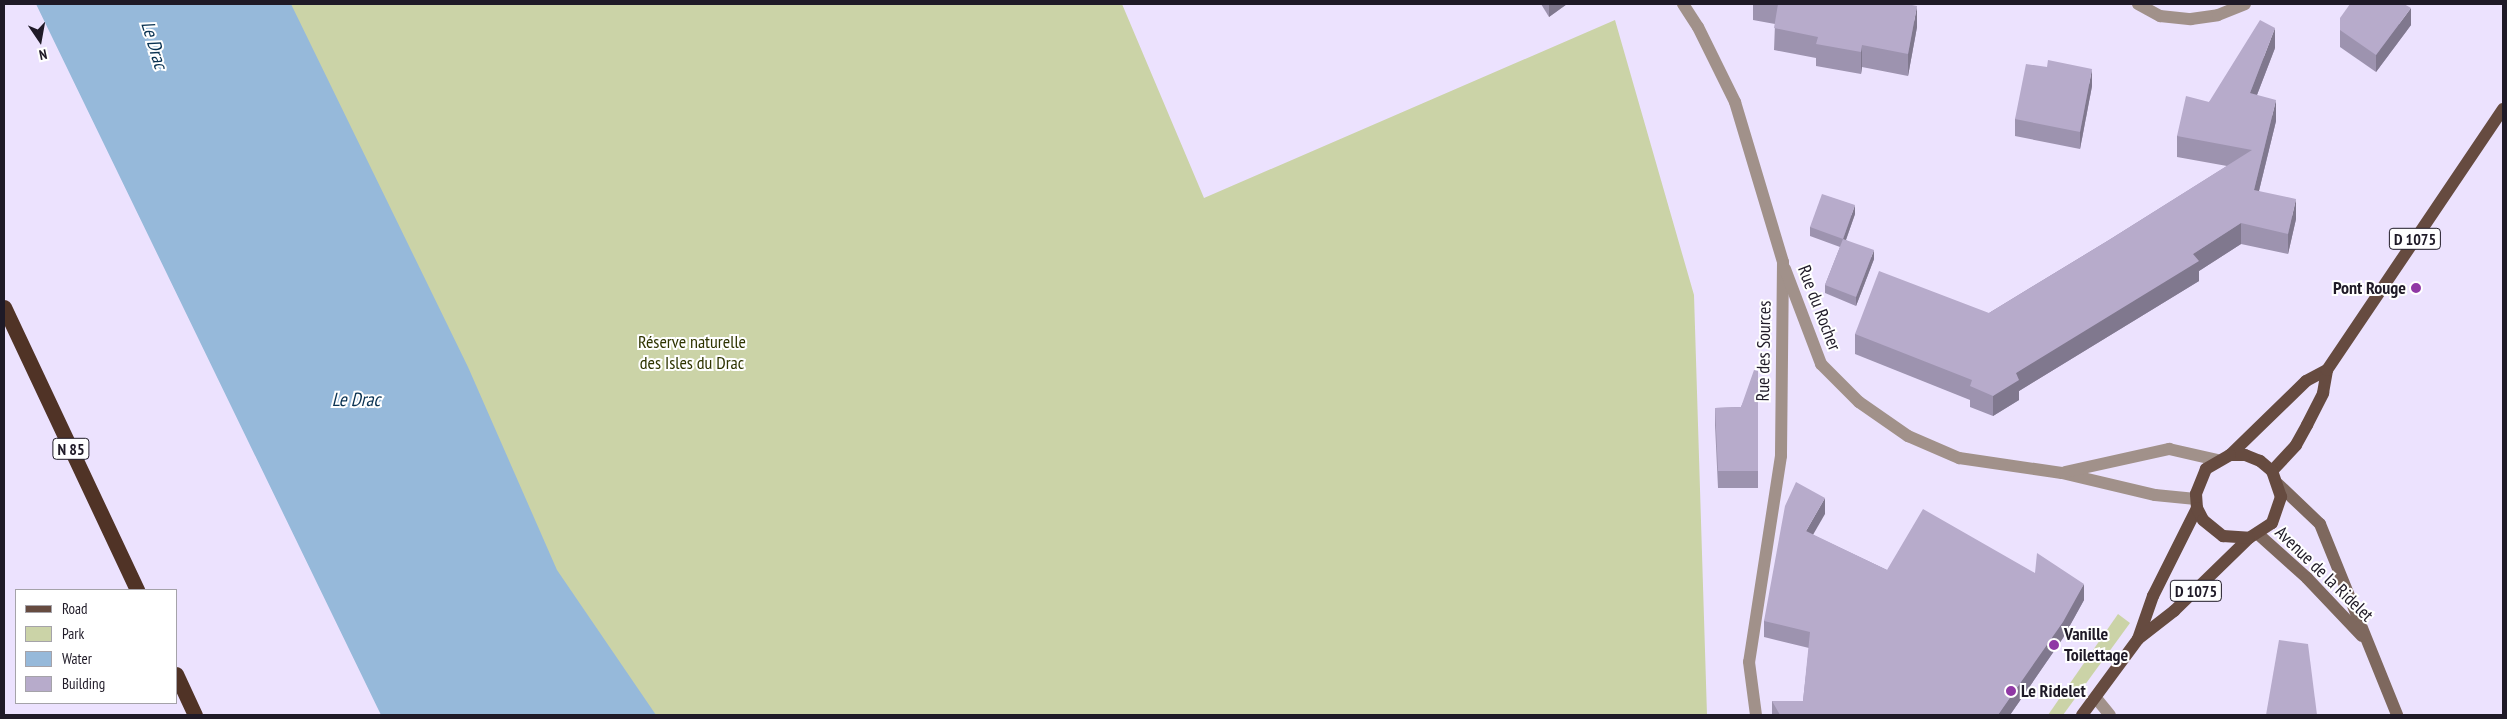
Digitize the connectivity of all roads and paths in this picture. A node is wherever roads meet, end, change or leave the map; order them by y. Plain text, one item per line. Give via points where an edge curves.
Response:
1 (1683, 4) edge
2 (2138, 4) edge
3 (2245, 4) edge
4 (2503, 109) edge
5 (1783, 262) junction
6 (4, 307) edge
7 (2327, 370) junction
8 (2230, 455) junction
9 (2217, 460) junction
10 (2272, 471) junction
11 (2062, 473) junction
12 (2278, 484) junction
13 (2197, 504) junction
14 (2253, 536) junction
15 (137, 589) edge
16 (2138, 639) junction
17 (2366, 639) junction
18 (178, 678) edge
19 (2096, 698) junction
20 (195, 715) edge
21 (1756, 715) edge
22 (2082, 715) edge
23 (2110, 715) edge
24 (2397, 715) edge

1 - 5 street, Rue des Sources via 1735,102
2 - 3 street via 2160,16 2191,19 2218,15
4 - 7 main road, D 1075
5 - 11 street, Rue du Rocher via 1821,364 1859,402 1908,436 1959,458
5 - 21 street, Rue des Sources via 1781,456 1749,662
6 - 15 highway, N 85
7 - 8 main road, D 1075 via 2306,381
7 - 10 main road, D 1075 via 2323,393 2308,425 2296,445
8 - 9 main road
8 - 10 main road via 2245,455
9 - 11 street, Rue du Rocher via 2169,449
9 - 13 main road via 2199,481
10 - 12 main road
11 - 13 street, Rue du Rocher
12 - 14 main road via 2278,510 2272,523
12 - 17 main road, Avenue de la Ridelet via 2320,524
13 - 14 main road via 2203,520 2223,536
13 - 16 main road, D 1075 via 2152,596
14 - 16 main road, D 1075 via 2174,611
14 - 17 main road, Avenue de la Ridelet via 2307,578
16 - 19 main road, D 1075
17 - 24 main road, Avenue de la Ridelet
18 - 20 highway
19 - 22 main road, D 1075
19 - 23 street

